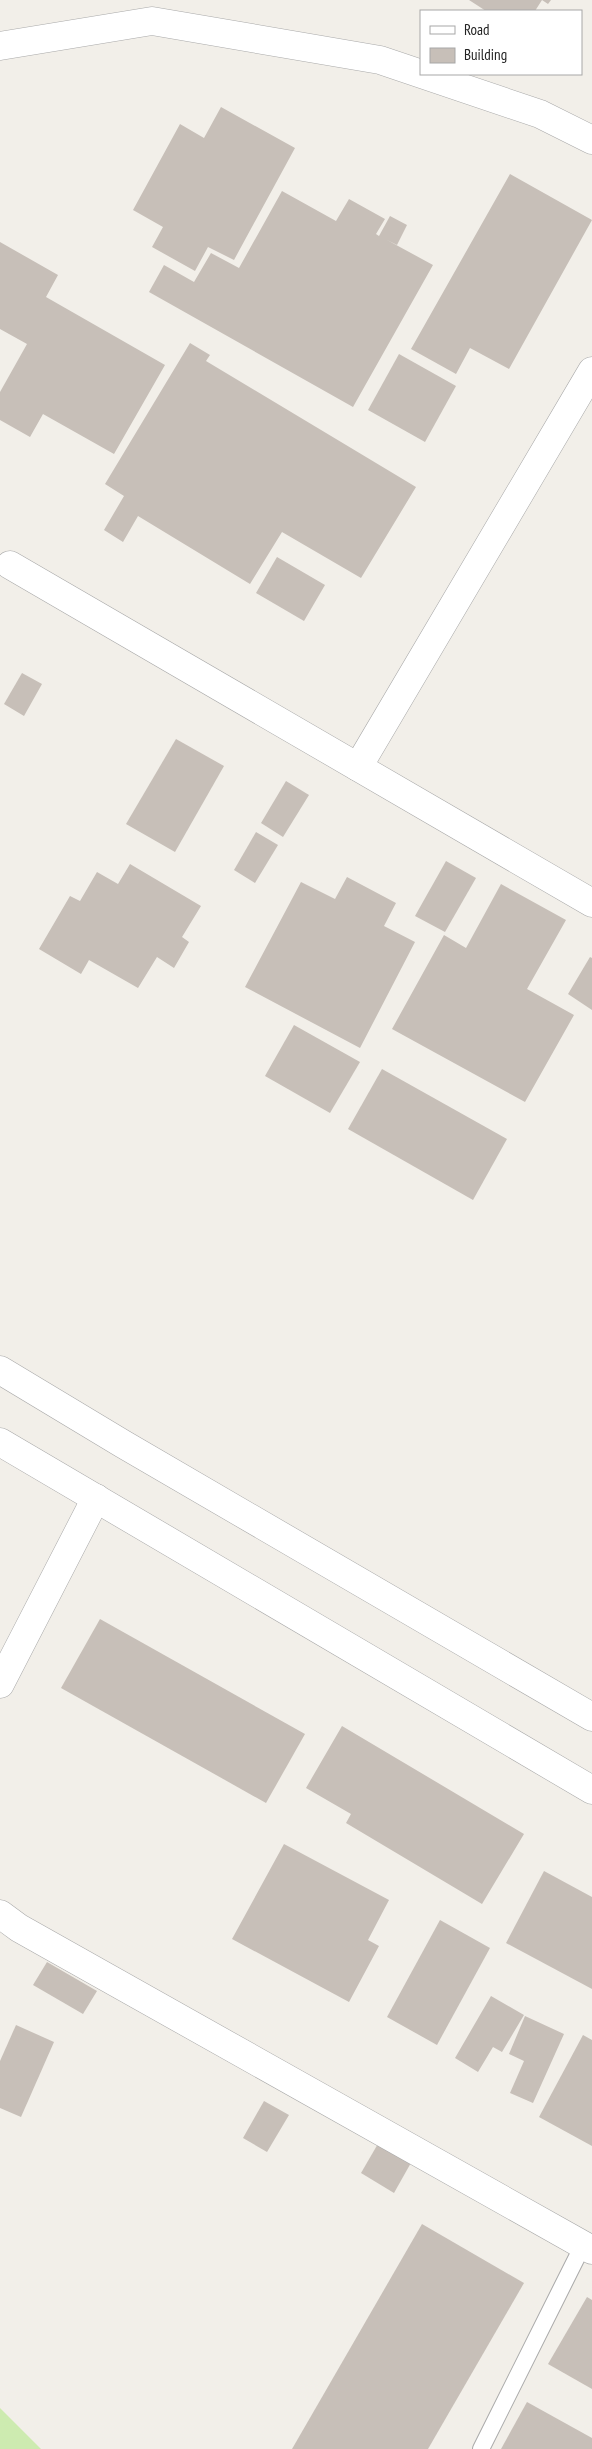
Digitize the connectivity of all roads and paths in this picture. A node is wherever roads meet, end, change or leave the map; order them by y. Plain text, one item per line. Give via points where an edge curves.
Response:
1 (149, 10) edge
2 (0, 46) edge
3 (420, 74) edge
4 (424, 75) edge
5 (592, 140) edge
6 (592, 371) edge
7 (10, 565) dead end
8 (358, 767) junction
9 (592, 902) edge
10 (0, 1370) edge
11 (0, 1442) edge
12 (96, 1498) junction
13 (0, 1684) edge
14 (592, 1717) edge
15 (592, 1790) edge
16 (0, 1914) edge
17 (587, 2248) edge
18 (481, 2449) edge

1 - 2 street
1 - 3 street via 380,60
4 - 5 street via 540,114
6 - 8 street
7 - 8 street
8 - 9 street
10 - 14 street
11 - 12 street
12 - 13 street
12 - 15 street
16 - 17 street via 19,1928
17 - 18 lane

